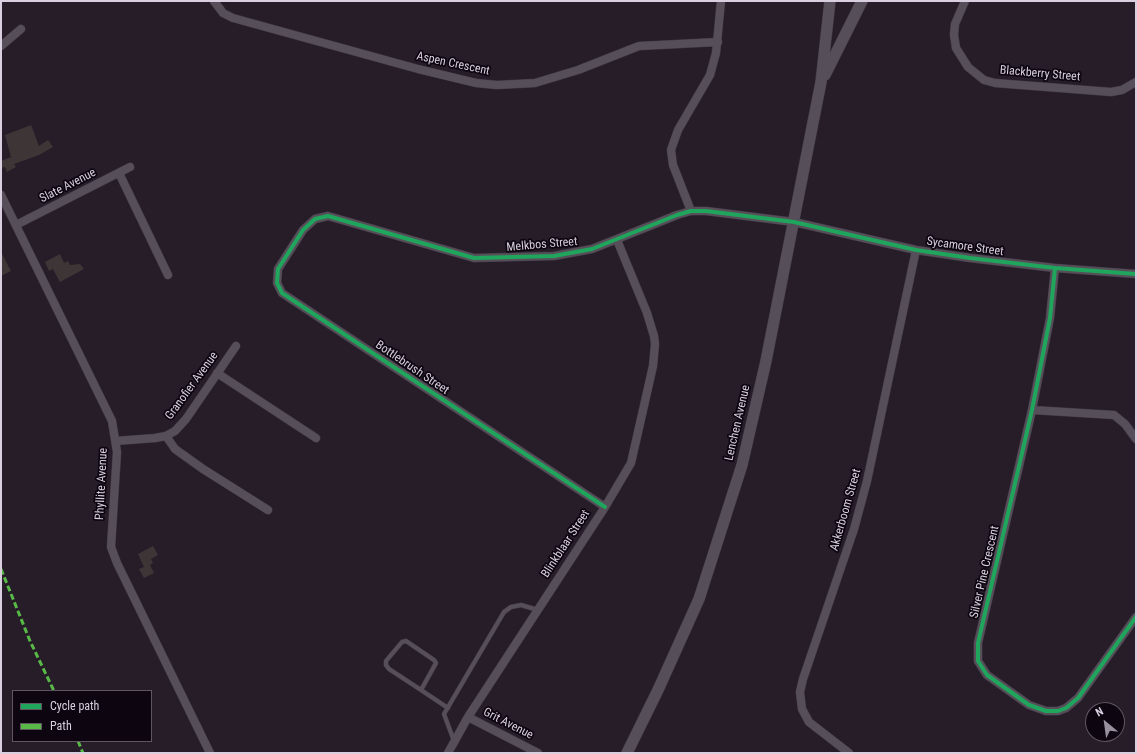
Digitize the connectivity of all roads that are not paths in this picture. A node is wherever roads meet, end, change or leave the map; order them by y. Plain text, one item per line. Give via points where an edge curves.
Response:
1 (214, 1) edge
2 (721, 1) edge
3 (830, 1) edge
4 (862, 1) edge
5 (965, 1) edge
6 (21, 29) dead end
7 (718, 42) junction
8 (1, 46) edge
9 (821, 82) junction
10 (1136, 82) edge
11 (130, 167) dead end
12 (119, 173) junction
13 (1, 195) edge
14 (691, 211) junction
15 (315, 219) joint
16 (794, 222) junction
17 (16, 225) junction
18 (617, 240) junction
19 (916, 250) junction
20 (1056, 268) junction
21 (1136, 274) edge
22 (168, 275) dead end
23 (236, 346) dead end
24 (217, 374) junction
25 (1032, 410) junction
26 (166, 436) junction
27 (316, 438) dead end
28 (1136, 439) edge
29 (116, 441) junction
30 (605, 507) junction
31 (268, 510) dead end
32 (538, 610) junction
33 (1136, 617) edge
34 (421, 690) junction
35 (448, 708) junction
36 (468, 717) junction
37 (454, 742) junction
38 (210, 753) edge
39 (448, 753) edge
40 (538, 753) edge
41 (627, 753) edge
42 (849, 753) edge

1 - 7 street, Aspen Crescent via 223,13 233,18 418,69 476,83 497,85 535,83 578,70 639,46
2 - 7 street
3 - 9 main road
4 - 9 main road
5 - 10 street, Blackberry Street via 955,24 956,48 968,68 984,80 1111,92 1122,90
6 - 8 street
7 - 14 street via 710,75 678,130 671,150 673,165
9 - 16 main road, Lenchen Avenue
11 - 12 street, Slate Avenue
12 - 17 street, Slate Avenue
12 - 22 street
13 - 17 street, Phyllite Avenue
14 - 16 street, Melkbos Street
14 - 18 street, Melkbos Street
15 - 18 street, Melkbos Street via 323,216 336,217 462,255 481,258 554,256 592,249
15 - 30 street, Bottlebrush Street via 302,230 278,269 277,283 282,293
16 - 19 street, Sycamore Street
16 - 41 main road, Lenchen Avenue via 766,361 737,480 699,599
17 - 29 street, Phyllite Avenue via 107,409
18 - 30 street, Blinkblaar Street via 652,328 654,353 631,463
19 - 20 street, Sycamore Street
19 - 42 street, Akkerboom Street via 867,481 854,529 800,692 802,709 809,722
20 - 21 street, Sycamore Street
20 - 25 street, Silver Pine Crescent via 1050,318
23 - 24 street, Granofier Avenue
24 - 26 street, Granofier Avenue via 183,423
24 - 27 street
25 - 28 street via 1114,415 1125,424
25 - 33 street, Silver Pine Crescent via 977,649 981,667 987,675 1034,708 1058,711 1071,705 1078,698
26 - 29 street, Granofier Avenue
26 - 31 street via 174,449
29 - 38 street, Phyllite Avenue via 111,547
30 - 32 street, Blinkblaar Street
32 - 35 lane via 521,605 504,612
32 - 36 street, Blinkblaar Street
34 - 34 lane via 389,669 386,664 402,642 406,641 436,663
34 - 35 lane
35 - 37 lane via 444,714
36 - 37 street, Blinkblaar Street
36 - 40 street, Grit Avenue
37 - 39 street, Blinkblaar Street

